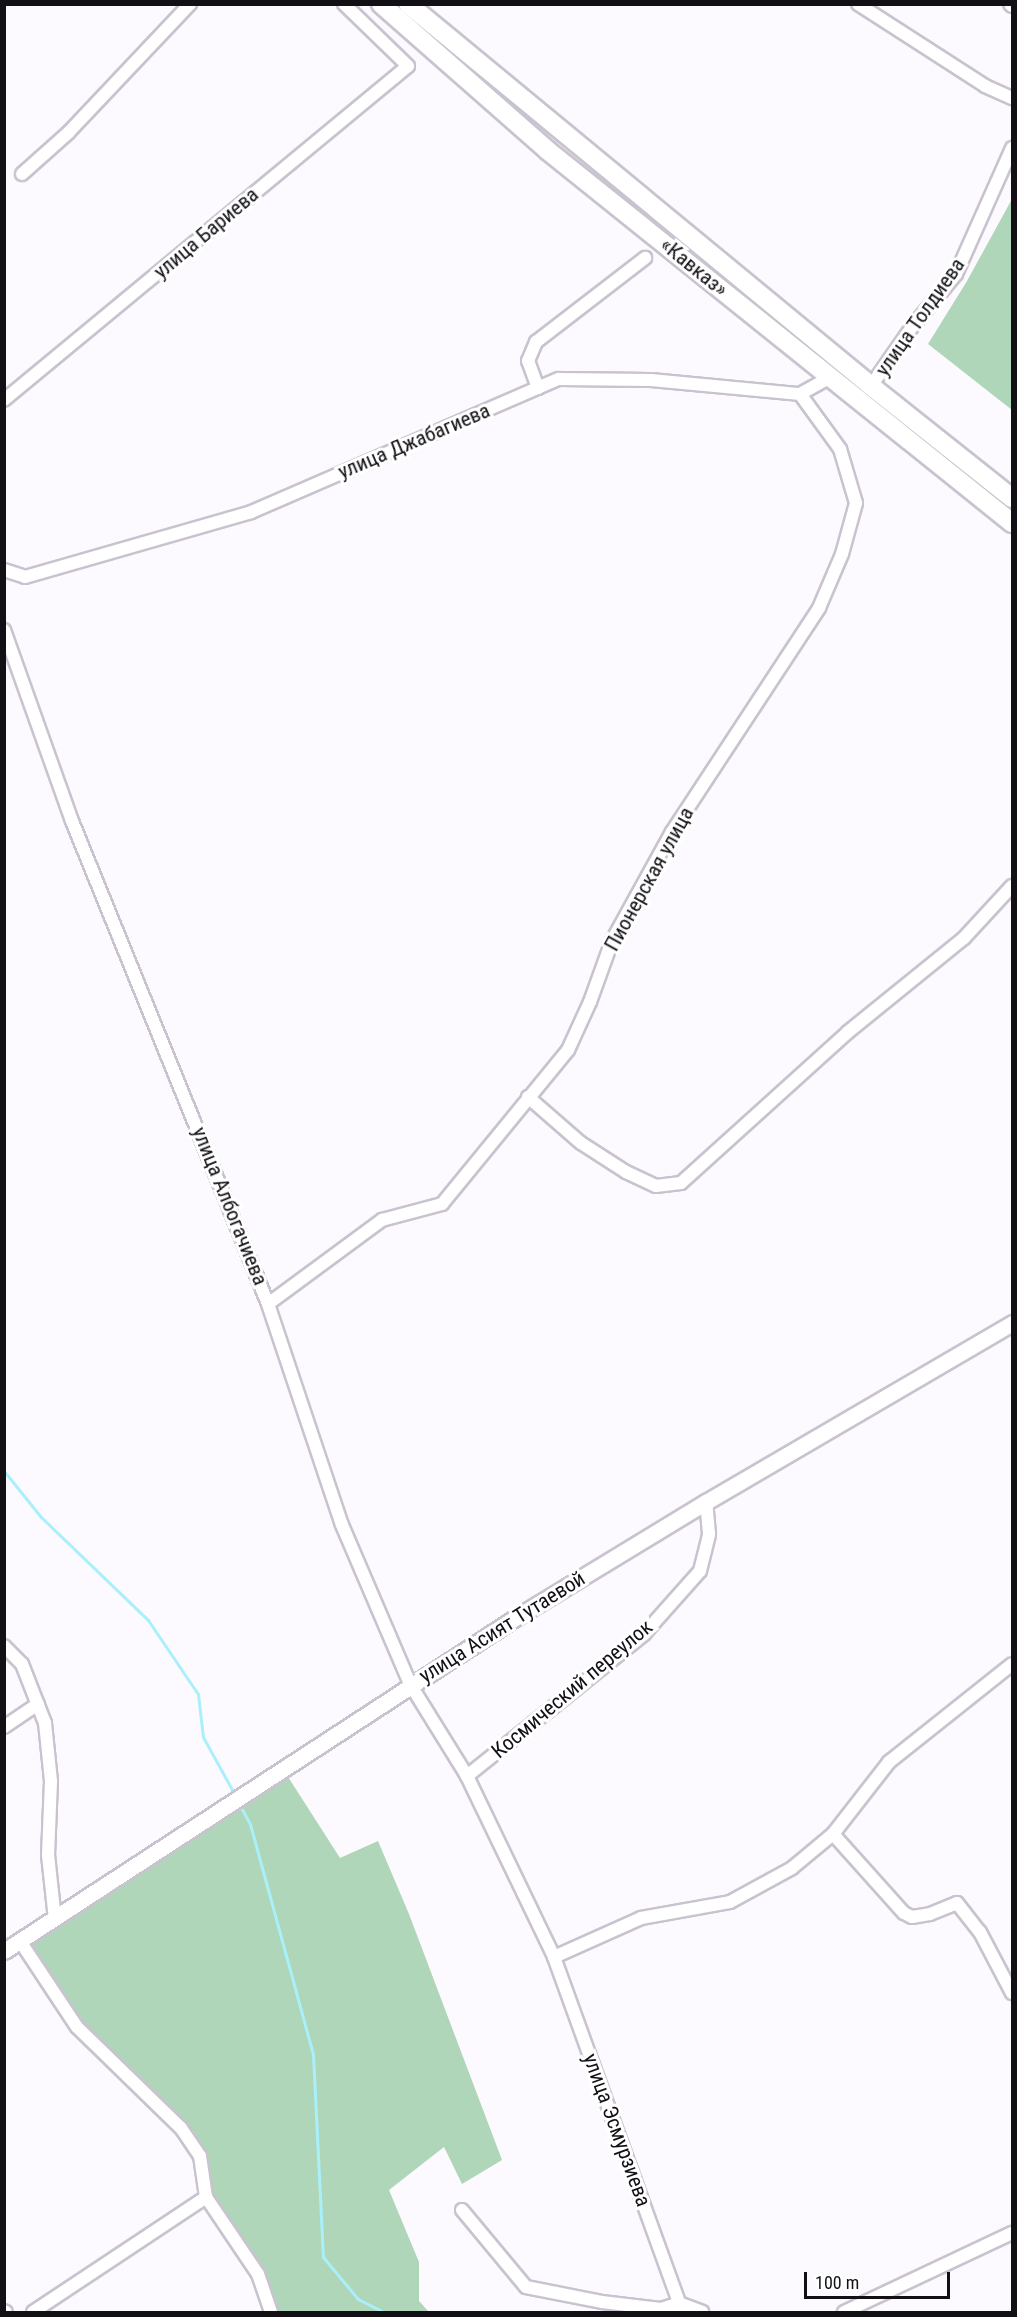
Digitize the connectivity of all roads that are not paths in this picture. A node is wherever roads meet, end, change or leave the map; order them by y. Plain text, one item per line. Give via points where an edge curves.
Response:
1 (190, 4) edge
2 (344, 4) edge
3 (381, 4) edge
4 (408, 4) edge
5 (858, 4) edge
6 (1012, 98) edge
7 (1012, 148) edge
8 (22, 174) dead end
9 (645, 258) dead end
10 (831, 377) junction
11 (871, 386) junction
12 (538, 388) junction
13 (800, 394) junction
14 (4, 400) edge
15 (1012, 498) edge
16 (1012, 523) edge
17 (4, 570) edge
18 (4, 630) edge
19 (1012, 886) edge
20 (528, 1097) junction
21 (268, 1304) junction
22 (1012, 1323) edge
23 (706, 1502) junction
24 (4, 1646) edge
25 (1012, 1664) edge
26 (410, 1684) junction
27 (38, 1704) junction
28 (4, 1726) edge
29 (467, 1776) junction
30 (833, 1834) junction
31 (55, 1919) junction
32 (20, 1941) junction
33 (4, 1951) edge
34 (554, 1957) junction
35 (1012, 1993) edge
36 (206, 2197) junction
37 (462, 2210) dead end
38 (1012, 2233) edge
39 (679, 2308) edge
40 (33, 2313) edge
41 (272, 2313) edge
42 (702, 2313) edge
43 (844, 2313) edge

1 - 8 street via 68,133
2 - 14 street, улица Бариева via 408,66
3 - 10 highway, «Кавказ» via 547,150
4 - 11 highway, «Кавказ»
5 - 6 street via 985,86
7 - 11 street, улица Толдиева via 956,274 912,327
9 - 12 street via 536,342 528,361
10 - 13 street
10 - 16 highway, «Кавказ»
11 - 15 highway, «Кавказ»
12 - 13 street, улица Джабагиева via 559,379 651,380
12 - 17 street, улица Джабагиева via 251,512 25,577
13 - 20 street, Пионерская улица via 840,449 856,503 842,554 819,608 666,842 612,941 568,1050
18 - 21 street, улица Албогачиева via 72,821
19 - 20 street via 964,938 848,1032 681,1183 656,1186 626,1172 581,1143
20 - 21 street, Пионерская улица via 442,1204 382,1220
21 - 26 street, улица Албогачиева via 342,1525
22 - 23 main road, улица Асият Тутаевой
23 - 26 main road, улица Асият Тутаевой
23 - 29 street, Космический переулок via 709,1534 700,1572 644,1634
24 - 27 street via 22,1664
25 - 30 street via 889,1762
26 - 29 street, улица Албогачиева
26 - 31 main road, улица Асият Тутаевой
27 - 28 street
27 - 31 street via 45,1723 51,1781 48,1855
29 - 34 street, улица Эсмурзиева
30 - 34 street via 792,1868 730,1902 641,1918
30 - 35 street via 904,1913 912,1917 930,1914 957,1904 980,1932
31 - 32 main road, улица Асият Тутаевой
32 - 33 main road, улица Асият Тутаевой
32 - 36 street via 77,2027 181,2128 200,2157
34 - 39 street, улица Эсмурзиева
36 - 40 street
36 - 41 street via 258,2274
37 - 39 street via 526,2287 602,2302
38 - 43 street
39 - 42 street

